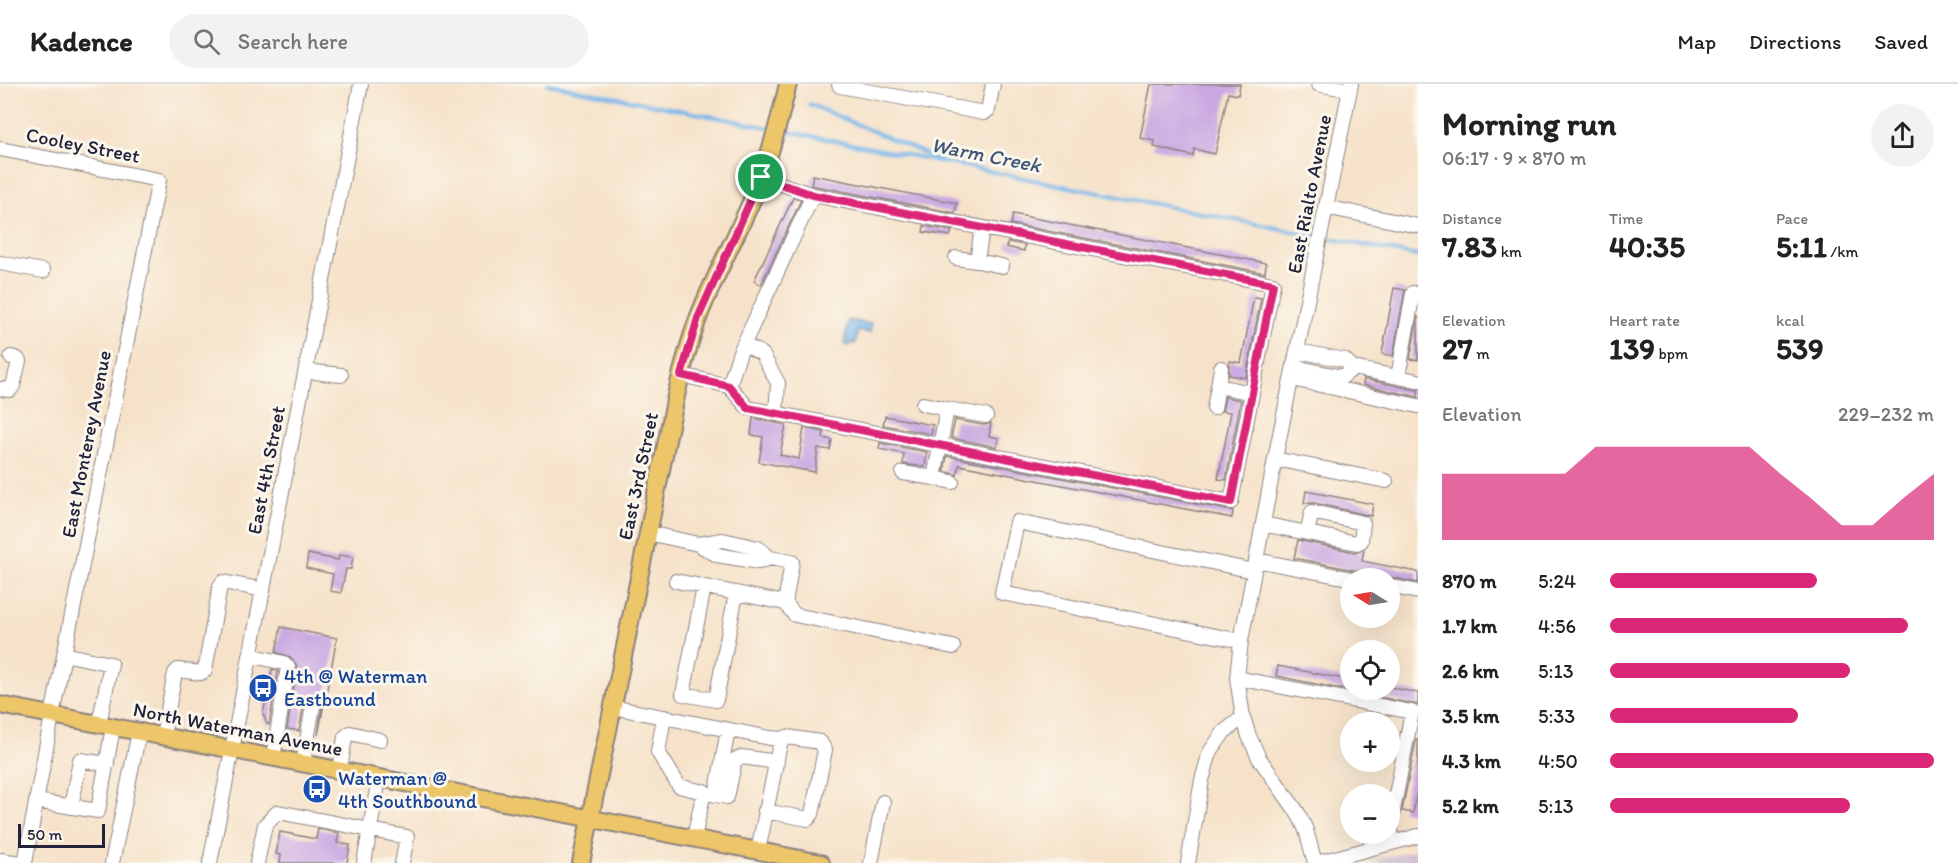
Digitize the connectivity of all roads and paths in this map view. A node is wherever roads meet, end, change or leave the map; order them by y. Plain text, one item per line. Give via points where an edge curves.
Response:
1 (361, 84) edge
2 (788, 84) edge
3 (839, 84) edge
4 (993, 84) edge
5 (1318, 84) edge
6 (1351, 87) edge
7 (0, 149) edge
8 (761, 177) junction
9 (159, 180) joint
10 (813, 195) junction
11 (1325, 213) junction
12 (1418, 226) edge
13 (982, 228) junction
14 (956, 258) dead end
15 (977, 261) junction
16 (0, 263) edge
17 (1002, 266) dead end
18 (43, 271) dead end
19 (1413, 294) dead end
20 (744, 344) junction
21 (1298, 351) junction
22 (11, 357) dead end
23 (1221, 368) dead end
24 (1353, 368) junction
25 (306, 370) junction
26 (1293, 373) junction
27 (341, 375) dead end
28 (681, 375) junction
29 (1398, 377) junction
30 (1418, 381) edge
31 (729, 386) junction
32 (1218, 386) junction
33 (0, 389) edge
34 (1252, 393) junction
35 (923, 404) dead end
36 (1418, 406) edge
37 (1214, 408) dead end
38 (947, 409) junction
39 (776, 414) junction
40 (986, 416) dead end
41 (940, 446) junction
42 (1275, 459) junction
43 (903, 473) dead end
44 (934, 478) junction
45 (1386, 481) dead end
46 (952, 482) dead end
47 (1263, 524) junction
48 (648, 533) junction
49 (1307, 533) dead end
50 (1255, 566) junction
51 (1340, 577) edge
52 (676, 582) dead end
53 (704, 587) junction
54 (1400, 588) edge
55 (263, 590) junction
56 (1418, 592) edge
57 (736, 593) junction
58 (785, 603) junction
59 (1241, 641) junction
60 (953, 647) dead end
61 (64, 654) junction
62 (250, 655) junction
63 (1237, 678) junction
64 (0, 705) edge
65 (314, 706) dead end
66 (612, 707) junction
67 (52, 715) junction
68 (664, 717) junction
69 (1242, 717) junction
70 (106, 725) junction
71 (728, 730) junction
72 (139, 732) junction
73 (163, 736) junction
74 (781, 739) junction
75 (380, 740) dead end
76 (231, 750) junction
77 (273, 758) junction
78 (777, 762) junction
79 (303, 763) junction
80 (106, 764) junction
81 (340, 770) junction
82 (379, 778) junction
83 (1398, 784) edge
84 (710, 793) junction
85 (36, 801) junction
86 (883, 802) dead end
87 (71, 807) junction
88 (765, 811) junction
89 (590, 817) junction
90 (370, 830) junction
91 (1418, 836) edge
92 (694, 838) junction
93 (1400, 840) edge
94 (1386, 844) edge
95 (767, 856) edge
96 (0, 860) edge
97 (813, 862) edge
98 (23, 863) edge
99 (112, 863) edge
100 (210, 863) edge
101 (257, 863) edge
102 (364, 863) edge
103 (402, 863) edge
104 (581, 863) edge
105 (871, 863) edge
106 (1188, 863) edge
107 (1316, 863) edge

1 - 25 street, East 4th Street
2 - 8 main road, East 3rd Street
3 - 4 street via 984,113
5 - 6 street
6 - 11 street, East Rialto Avenue
7 - 9 street, Cooley Street
8 - 10 street
8 - 28 main road, East 3rd Street via 698,318
9 - 61 street, East Monterey Avenue
10 - 13 street
10 - 20 street
11 - 12 street
11 - 21 street, East Rialto Avenue
13 - 15 street
13 - 34 street via 1273,284
14 - 15 street
15 - 17 street
16 - 18 street
19 - 29 street
20 - 31 street
20 - 39 street via 762,354 778,383
21 - 24 street via 1345,360
21 - 26 street, East Rialto Avenue
22 - 33 street via 19,361 14,386 10,390
23 - 32 street
24 - 26 street via 1342,377
24 - 29 street
25 - 27 street
25 - 55 street, East 4th Street
26 - 36 street
26 - 42 street, East Rialto Avenue
28 - 31 street
28 - 48 main road, East 3rd Street
29 - 30 street
31 - 39 street via 748,408
32 - 34 street
32 - 37 street
34 - 41 street via 1231,502
35 - 38 street
38 - 40 street
38 - 41 street
39 - 41 street
41 - 44 street
42 - 45 street
42 - 47 street, East Rialto Avenue
43 - 44 street
44 - 46 street
47 - 49 street
47 - 50 street, East Rialto Avenue
48 - 58 street via 698,544 723,540 758,548 770,558 792,562
48 - 66 main road, East 3rd Street
50 - 51 street
50 - 59 street, East Rialto Avenue
50 - 59 street via 1017,522 1002,593
52 - 53 street
53 - 57 street
53 - 57 street via 684,694 716,700
54 - 56 street
55 - 62 street, East 4th Street
55 - 73 street via 223,582 220,586 205,670 175,673
57 - 58 street
58 - 60 street via 795,615
59 - 63 street, East Rialto Avenue
61 - 67 street, East Monterey Avenue
61 - 70 street via 111,664
62 - 76 street, East 4th Street
62 - 77 street via 288,667
63 - 69 street, East Rialto Avenue
63 - 83 street via 1412,712
64 - 67 main road, North Waterman Avenue
65 - 79 street
66 - 68 street
66 - 89 main road, East 3rd Street
67 - 70 main road, North Waterman Avenue
67 - 85 street, East Monterey Avenue
68 - 71 street
68 - 84 street via 658,752 679,786
69 - 106 street via 1224,732 1210,752
69 - 107 street, East Rialto Avenue via 1259,758 1298,813
70 - 72 main road, North Waterman Avenue
70 - 80 street
71 - 74 street
71 - 84 street
72 - 73 main road, North Waterman Avenue
72 - 99 street
73 - 76 main road, North Waterman Avenue
74 - 78 street
74 - 88 street via 787,736 820,742 825,750 812,814 808,819
75 - 81 street via 350,733 345,737
76 - 77 main road, North Waterman Avenue
76 - 100 street, East 4th Street
77 - 79 main road, North Waterman Avenue
78 - 84 street via 742,757 735,760 727,797
78 - 88 street
79 - 81 main road, North Waterman Avenue
80 - 87 street via 80,760
80 - 87 street via 98,811
81 - 82 main road, North Waterman Avenue
82 - 89 main road, North Waterman Avenue
82 - 90 street
84 - 92 street
85 - 87 street
85 - 98 street, East Monterey Avenue
86 - 105 street
88 - 95 street
89 - 92 main road, North Waterman Avenue
89 - 104 main road, East 3rd Street
90 - 101 street via 278,812 265,825
90 - 102 street
90 - 103 street via 407,837
91 - 93 street
92 - 95 main road, North Waterman Avenue
94 - 107 street
95 - 97 main road, North Waterman Avenue
96 - 98 street

